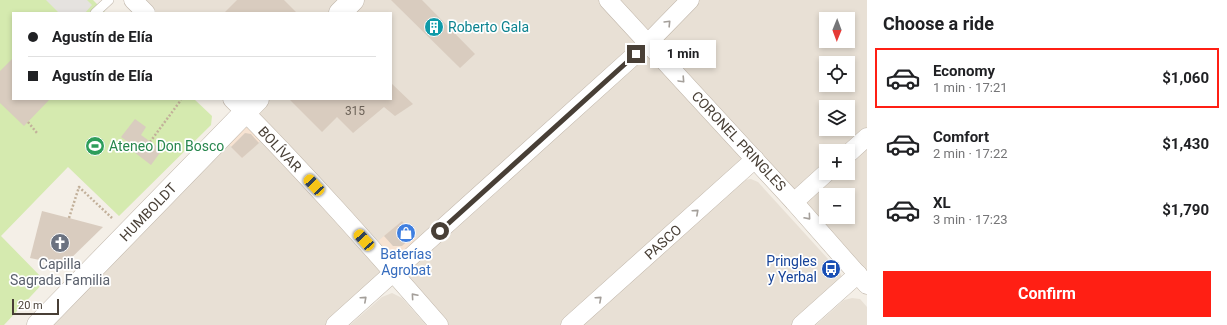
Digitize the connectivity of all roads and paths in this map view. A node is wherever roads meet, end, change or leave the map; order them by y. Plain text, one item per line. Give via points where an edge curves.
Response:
1 (109, 0) edge
2 (133, 0) edge
3 (353, 0) edge
4 (608, 0) edge
5 (690, 0) edge
6 (96, 12) edge
7 (145, 12) edge
8 (341, 12) edge
9 (648, 43) junction
10 (181, 100) dead end
11 (245, 104) edge
12 (28, 122) dead end
13 (37, 133) dead end
14 (867, 137) edge
15 (150, 142) dead end
16 (855, 148) edge
17 (755, 159) junction
18 (819, 179) edge
19 (794, 202) junction
20 (68, 218) dead end
21 (112, 218) dead end
22 (394, 273) junction
23 (862, 279) edge
24 (38, 325) edge
25 (335, 325) edge
26 (439, 325) edge
27 (570, 325) edge
28 (802, 325) edge

1 - 6 lane
2 - 7 street
3 - 8 street
4 - 9 street, CORONEL PRINGLES
9 -> 5 street
9 -> 17 street, CORONEL PRINGLES
9 - 22 street
10 - 15 path
11 - 22 street, BOLÍVAR via 273,140
11 - 24 street, HUMBOLDT
12 - 13 path
14 - 16 street
17 - 19 street, CORONEL PRINGLES
27 -> 17 street, PASCO
18 - 19 street
19 -> 23 street, CORONEL PRINGLES
20 - 21 path via 79,188
25 -> 22 street
26 -> 22 street, BOLÍVAR
23 - 28 street

